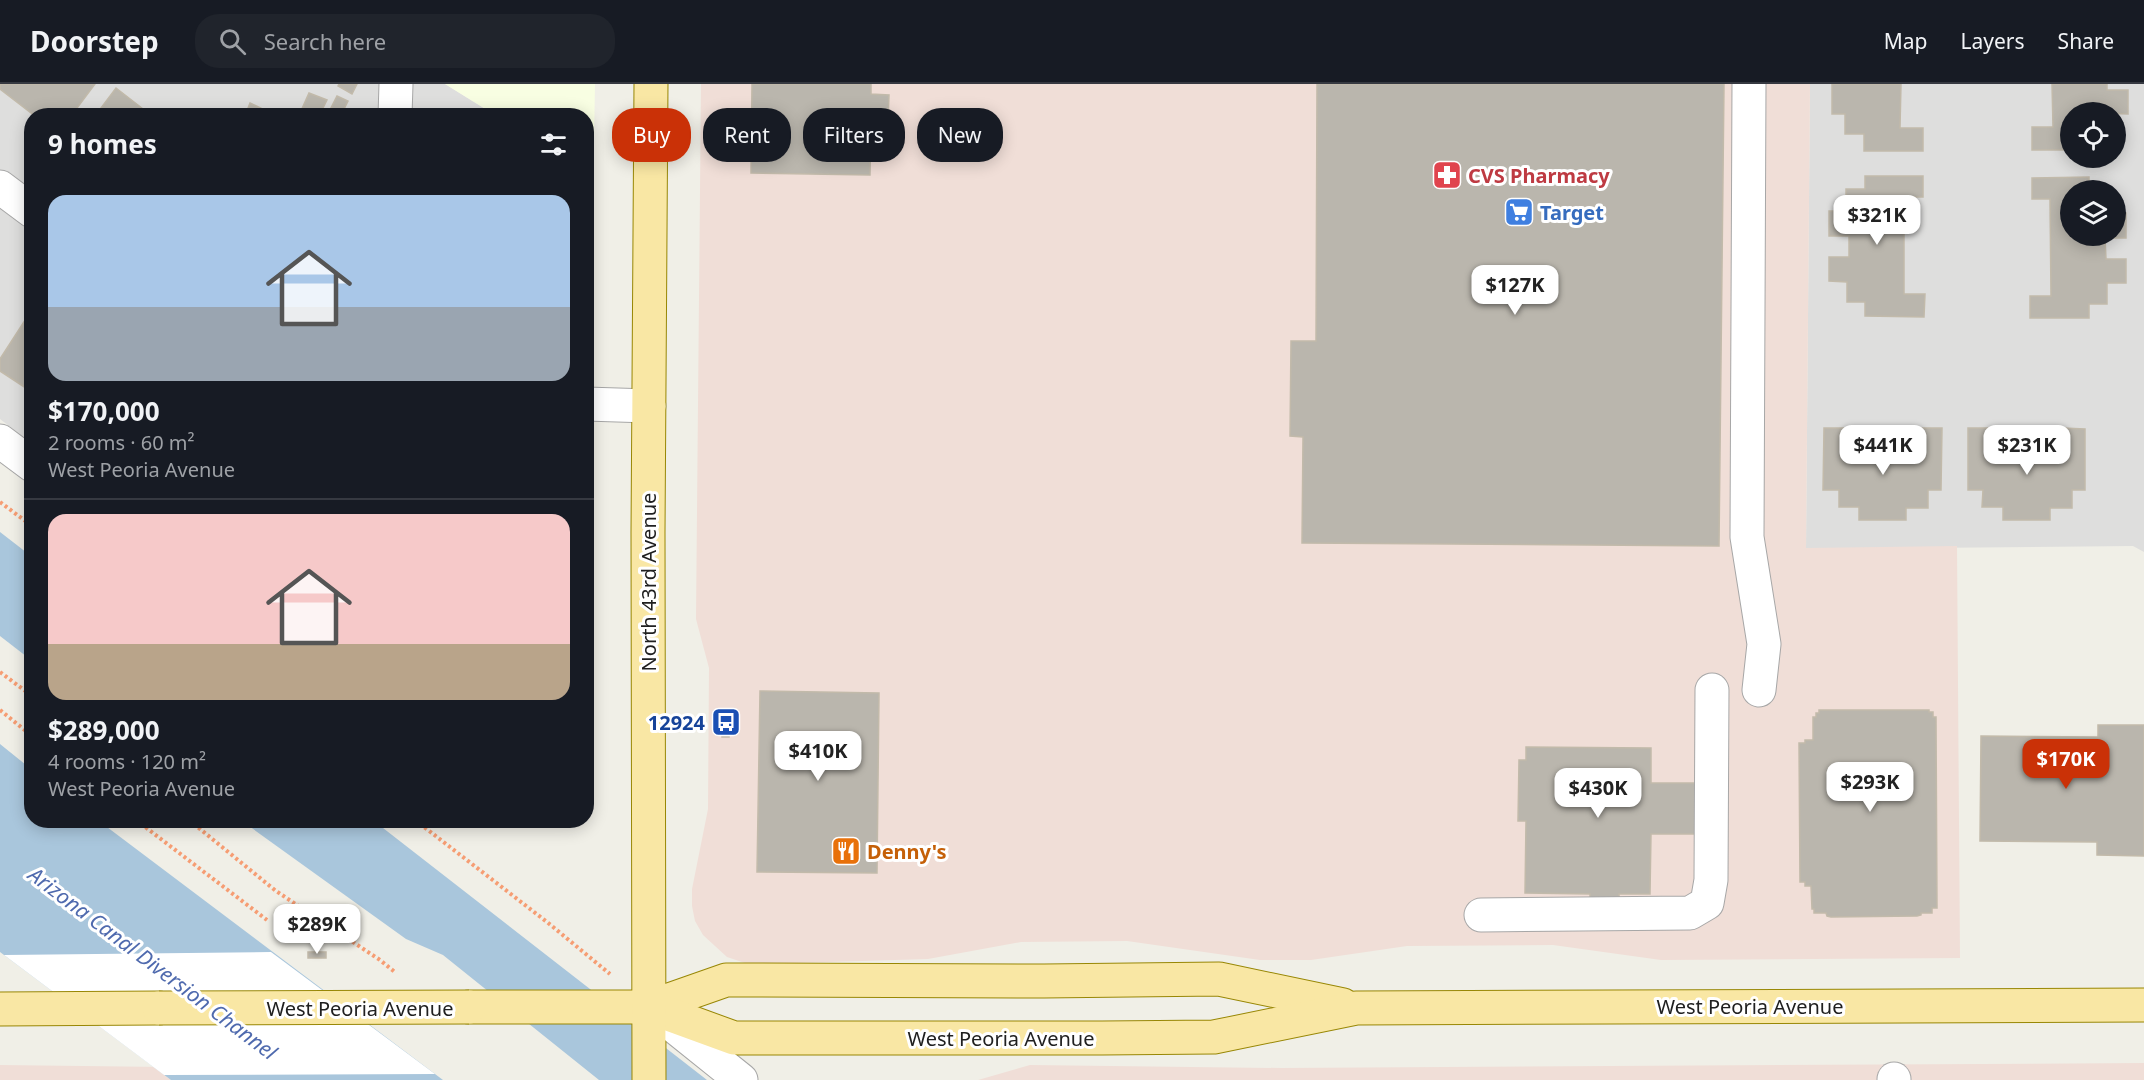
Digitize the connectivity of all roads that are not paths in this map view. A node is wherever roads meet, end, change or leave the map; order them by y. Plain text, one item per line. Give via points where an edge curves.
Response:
1 (396, 84) edge
2 (651, 84) edge
3 (1749, 84) edge
4 (395, 108) edge
5 (0, 188) edge
6 (24, 205) edge
7 (594, 404) edge
8 (649, 406) junction
9 (0, 441) edge
10 (24, 459) edge
11 (1712, 690) dead end
12 (1759, 690) dead end
13 (1481, 915) dead end
14 (2144, 1005) edge
15 (649, 1007) junction
16 (1356, 1008) junction
17 (0, 1009) edge
18 (649, 1080) edge
19 (741, 1080) edge

1 - 4 street
2 - 8 main road, North 43rd Avenue
3 - 12 street via 1747,537 1764,644
5 - 6 street
7 - 8 street
8 - 15 main road, North 43rd Avenue
9 - 10 street
11 - 13 street via 1707,903 1690,913
14 - 16 main road, West Peoria Avenue
15 - 16 main road, West Peoria Avenue via 726,980 1219,979
15 - 16 main road, West Peoria Avenue via 734,1038 1214,1037
15 - 17 main road, West Peoria Avenue, bridge
15 - 18 main road, North 43rd Avenue
15 - 19 street

